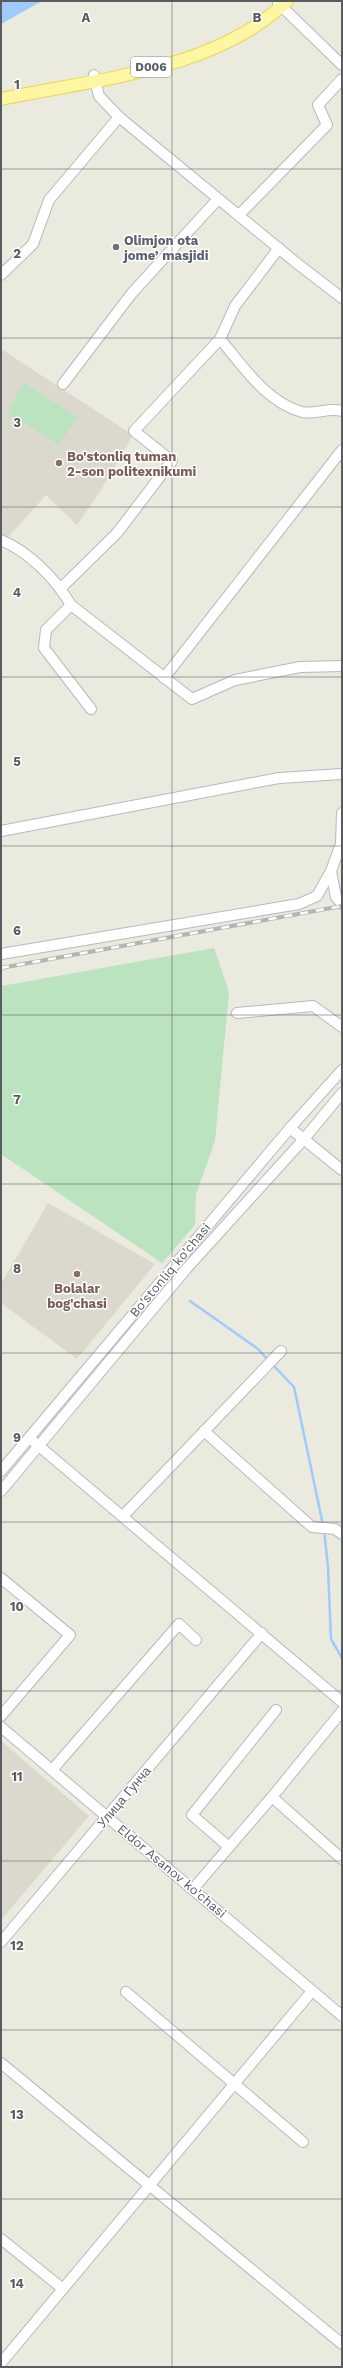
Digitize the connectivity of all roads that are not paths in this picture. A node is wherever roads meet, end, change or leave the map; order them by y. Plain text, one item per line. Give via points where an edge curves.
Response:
1 (282, 3) edge
2 (342, 66) edge
3 (95, 78) junction
4 (342, 79) edge
5 (1, 93) edge
6 (1, 99) edge
7 (119, 118) junction
8 (218, 199) junction
9 (239, 215) junction
10 (279, 248) junction
11 (1, 275) edge
12 (342, 298) edge
13 (220, 338) junction
14 (63, 384) dead end
15 (342, 411) edge
16 (342, 450) edge
17 (1, 540) edge
18 (61, 588) junction
19 (71, 604) junction
20 (342, 666) edge
21 (164, 678) junction
22 (91, 709) dead end
23 (342, 774) edge
24 (342, 813) edge
25 (1, 832) edge
26 (342, 844) edge
27 (331, 871) junction
28 (342, 904) edge
29 (1, 954) edge
30 (237, 1013) dead end
31 (342, 1027) edge
32 (342, 1070) edge
33 (342, 1094) edge
34 (290, 1128) junction
35 (304, 1139) junction
36 (342, 1170) edge
37 (278, 1353) dead end
38 (204, 1431) junction
39 (29, 1437) junction
40 (38, 1446) junction
41 (1, 1471) edge
42 (1, 1491) edge
43 (123, 1516) junction
44 (339, 1532) edge
45 (1, 1578) edge
46 (262, 1633) junction
47 (196, 1640) dead end
48 (342, 1702) edge
49 (276, 1710) dead end
50 (342, 1711) edge
51 (1, 1716) edge
52 (1, 1727) edge
53 (52, 1770) junction
54 (272, 1798) junction
55 (108, 1817) junction
56 (229, 1847) junction
57 (342, 1859) edge
58 (193, 1889) junction
59 (1, 1942) edge
60 (312, 1991) junction
61 (126, 1992) dead end
62 (342, 2016) edge
63 (1, 2064) edge
64 (235, 2084) junction
65 (303, 2142) dead end
66 (149, 2186) junction
67 (1, 2239) edge
68 (62, 2289) junction
69 (342, 2344) edge
70 (1, 2363) edge

1 - 2 street
1 - 3 main road, D006 via 205,47
3 - 5 main road, D006
3 - 6 main road, D006
3 - 7 street via 99,96
4 - 9 street via 318,105 327,125
7 - 8 street
7 - 11 street via 48,200 33,244
8 - 9 street
8 - 14 street via 132,293
9 - 10 street
10 - 12 street
10 - 13 street via 235,306
13 - 15 street via 254,379 282,405 304,412
13 - 18 street via 134,431 172,461 117,533
16 - 21 street
17 - 18 street via 18,547
18 - 19 street
19 - 21 street
19 - 22 street via 46,630 44,648
20 - 21 street via 300,668 235,680 192,699
23 - 25 street via 278,778
24 - 26 street
26 - 27 street
27 - 28 street via 336,897
27 - 29 street via 317,896 299,904
30 - 31 street via 313,1006
32 - 34 street, Bo'stonliq ko'chasi
33 - 35 street, Bo'stonliq ko'chasi
34 - 35 street
34 - 39 street, Bo'stonliq ko'chasi
35 - 36 street
35 - 40 street, Bo'stonliq ko'chasi via 187,1268
37 - 38 street
38 - 43 street
38 - 44 street via 312,1527
39 - 40 street
39 - 41 street, Bo'stonliq ko'chasi
40 - 42 street, Bo'stonliq ko'chasi
40 - 43 street
43 - 46 street
45 - 51 street via 70,1635
46 - 48 street
46 - 55 street, Улица Гунча
47 - 53 street via 179,1624
49 - 56 street via 192,1815
50 - 54 street
52 - 53 street, Eldor Asanov ko'chasi
53 - 55 street, Eldor Asanov ko'chasi
54 - 56 street
54 - 57 street
55 - 58 street, Eldor Asanov ko'chasi
55 - 59 street, Улица Гунча
56 - 58 street
58 - 60 street, Eldor Asanov ko'chasi
60 - 62 street, Eldor Asanov ko'chasi
60 - 64 street
61 - 64 street
63 - 66 street
64 - 65 street
64 - 66 street
66 - 68 street
66 - 69 street
67 - 68 street
68 - 70 street

